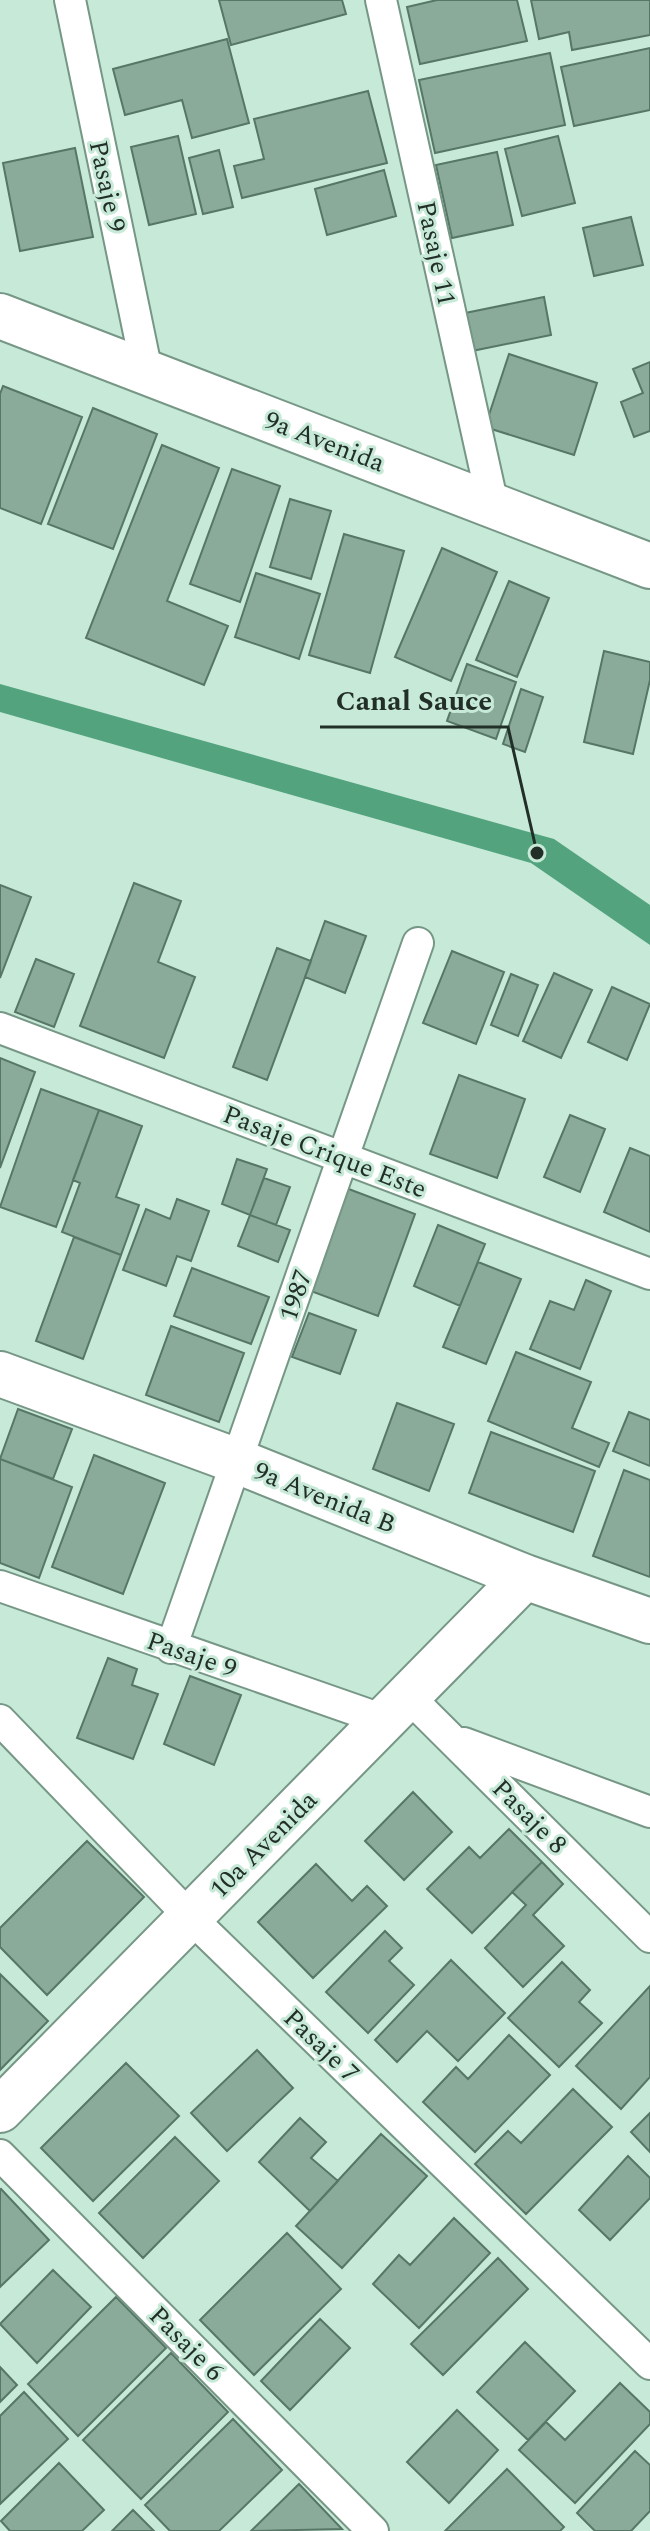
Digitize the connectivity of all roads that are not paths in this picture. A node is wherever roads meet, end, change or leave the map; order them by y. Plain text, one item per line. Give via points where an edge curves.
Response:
1 (70, 0) edge
2 (381, 0) edge
3 (0, 316) edge
4 (147, 372) junction
5 (493, 505) junction
6 (650, 566) edge
7 (418, 943) dead end
8 (0, 1028) edge
9 (342, 1159) junction
10 (650, 1274) edge
11 (0, 1374) edge
12 (237, 1461) junction
13 (525, 1577) junction
14 (0, 1586) edge
15 (650, 1621) edge
16 (171, 1648) junction
17 (396, 1708) junction
18 (0, 1720) edge
19 (454, 1739) junction
20 (650, 1812) edge
21 (190, 1917) junction
22 (650, 1937) edge
23 (0, 2110) edge
24 (0, 2155) edge
25 (650, 2364) edge
26 (373, 2531) edge

1 - 4 lane, Pasaje 9
2 - 5 lane, Pasaje 11
3 - 4 street, 9a Avenida
4 - 5 street, 9a Avenida
5 - 6 street, 9a Avenida
7 - 9 lane, 1987
8 - 9 lane, Pasaje Crique Este
9 - 10 lane, Pasaje Crique Este
9 - 12 lane, 1987
11 - 12 street, 9a Avenida B
12 - 13 street, 9a Avenida B
12 - 16 lane, 1987
13 - 15 street, 9a Avenida B
13 - 17 street, 10a Avenida
14 - 16 lane, Pasaje 9
16 - 17 lane, Pasaje 9
17 - 19 lane, Pasaje 8
17 - 21 street, 10a Avenida
18 - 21 lane, Pasaje 7
19 - 20 lane
19 - 22 lane, Pasaje 8
21 - 23 street, 10a Avenida
21 - 25 lane, Pasaje 7
24 - 26 lane, Pasaje 6

